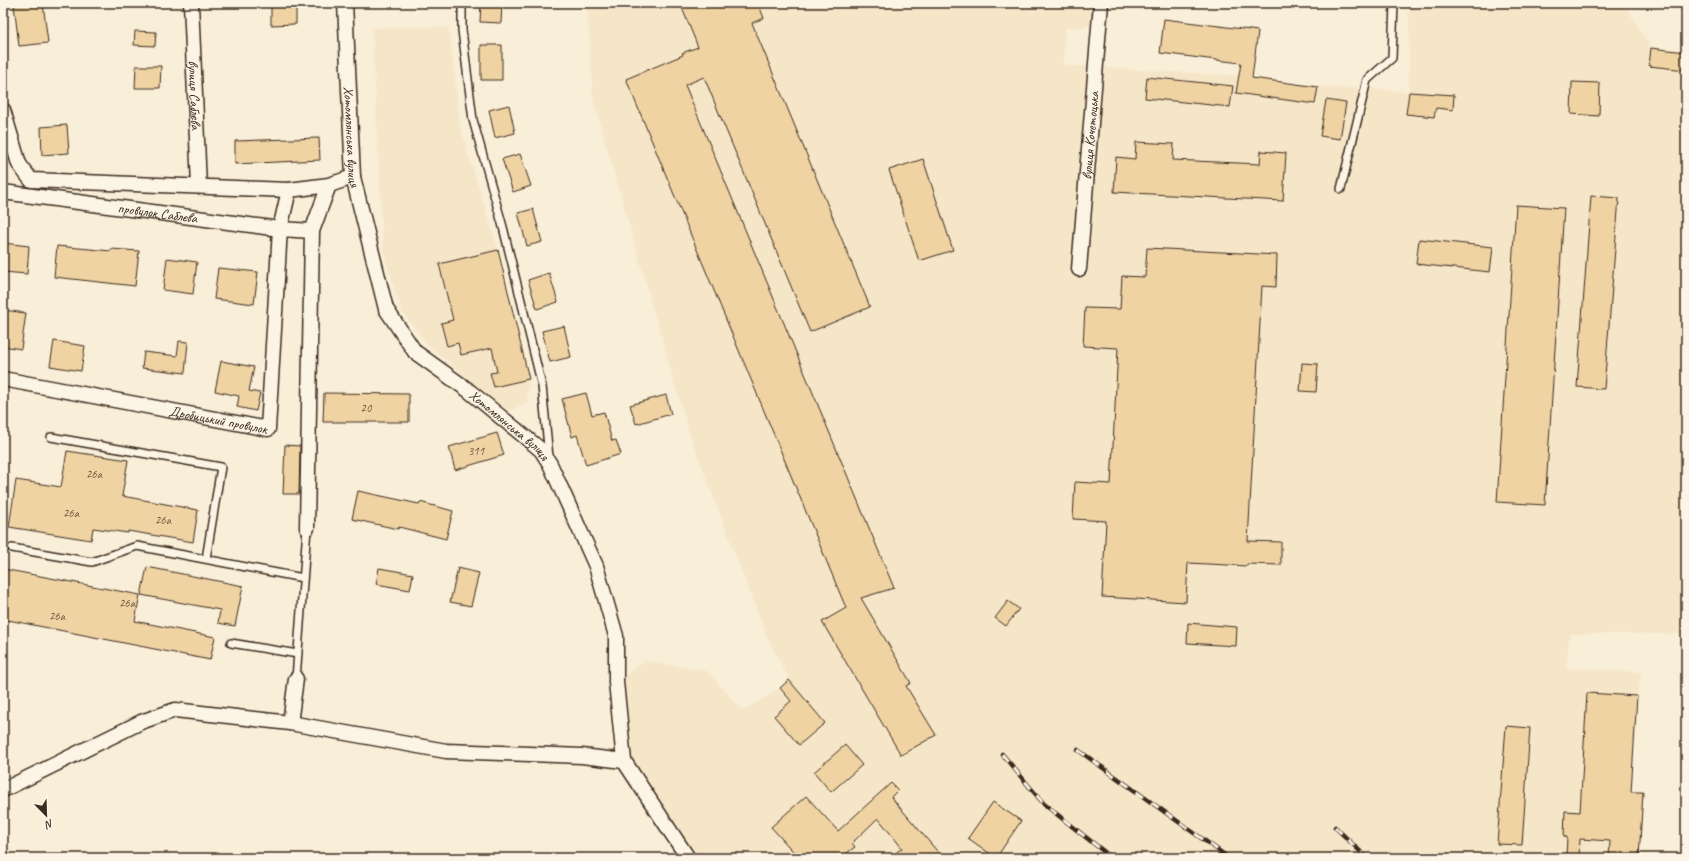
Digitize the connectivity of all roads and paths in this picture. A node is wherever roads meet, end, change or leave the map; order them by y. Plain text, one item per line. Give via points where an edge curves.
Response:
1 (191, 3) edge
2 (345, 3) edge
3 (462, 3) edge
4 (1101, 3) edge
5 (1394, 3) edge
6 (3, 110) edge
7 (353, 176) junction
8 (329, 185) junction
9 (199, 186) junction
10 (1341, 189) dead end
11 (290, 190) junction
12 (3, 192) edge
13 (280, 228) junction
14 (312, 231) junction
15 (1079, 269) dead end
16 (3, 379) edge
17 (52, 437) dead end
18 (550, 464) junction
19 (307, 528) joint
20 (12, 548) dead end
21 (206, 559) junction
22 (303, 578) junction
23 (231, 643) dead end
24 (298, 654) junction
25 (296, 680) joint
26 (290, 723) junction
27 (624, 761) junction
28 (3, 790) edge
29 (688, 858) edge

1 - 9 street, вулиця Саблєва
2 - 7 street, Хотомлянська вулиця
3 - 18 lane via 462,30 473,120 503,227 542,386
4 - 15 street, вулиця Кочетоцька
5 - 10 lane via 1392,58 1367,80
6 - 9 street via 19,164 31,180
7 - 8 street
7 - 18 street, Хотомлянська вулиця via 386,309 415,352 468,390 541,450
8 - 11 street
8 - 14 street
9 - 11 street
11 - 13 street, Дробицький провулок
12 - 13 street, провулок Саблєва
13 - 14 street, провулок Саблєва
13 - 16 street, Дробицький провулок via 268,429
14 - 19 street
17 - 21 lane via 222,467
18 - 27 street, Хотомлянська вулиця via 596,566 616,636 616,682
19 - 22 lane
20 - 21 lane via 92,562 137,546
21 - 22 lane
22 - 24 lane
23 - 24 lane
24 - 25 lane
25 - 26 street
26 - 27 street via 446,751 582,756
26 - 28 street via 175,710 141,722
27 - 29 street, Хотомлянська вулиця

